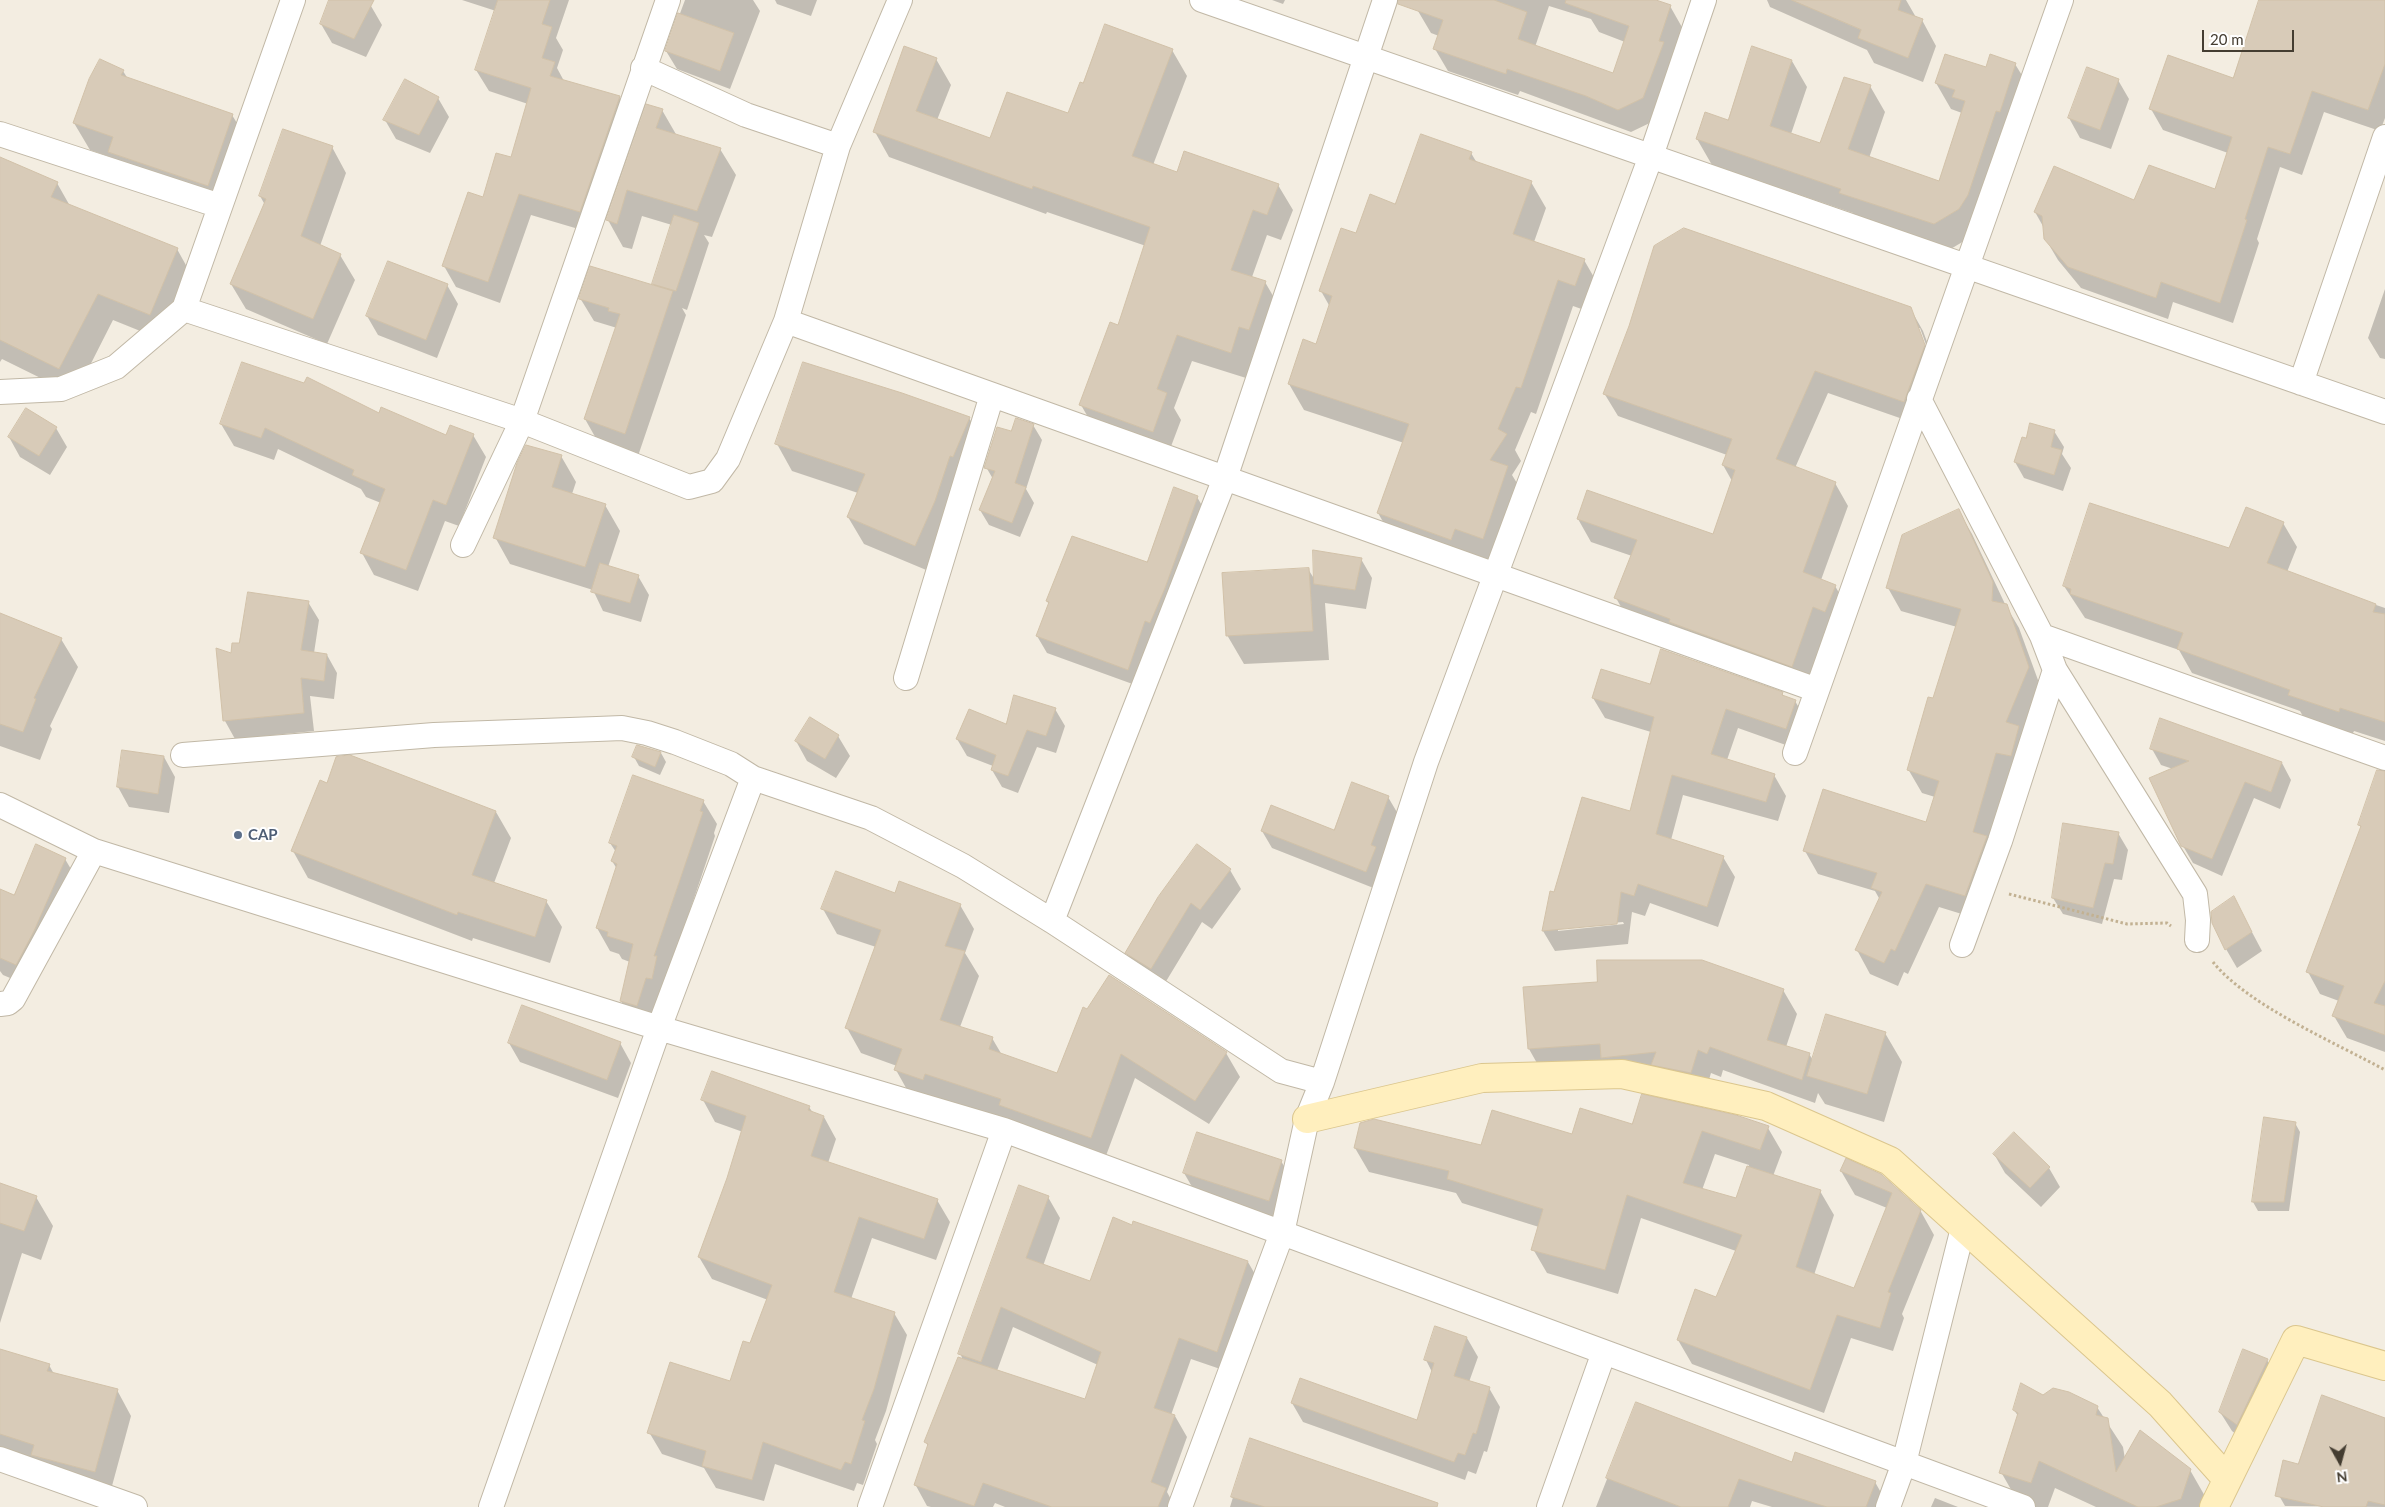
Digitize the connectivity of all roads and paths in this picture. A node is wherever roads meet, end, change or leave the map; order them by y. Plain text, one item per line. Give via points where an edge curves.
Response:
1 (293, 0) edge
2 (668, 0) edge
3 (900, 0) edge
4 (1202, 0) edge
5 (1385, 0) edge
6 (1704, 0) edge
7 (2061, 0) edge
8 (1366, 57) junction
9 (644, 68) junction
10 (0, 134) edge
11 (2385, 137) edge
12 (838, 146) junction
13 (1652, 156) junction
14 (220, 206) junction
15 (1967, 266) junction
16 (184, 309) junction
17 (786, 321) junction
18 (2301, 383) junction
19 (0, 392) edge
20 (992, 395) junction
21 (1919, 399) junction
22 (2385, 412) edge
23 (522, 421) junction
24 (1225, 478) junction
25 (463, 545) dead end
26 (1496, 576) junction
27 (2042, 636) junction
28 (2055, 670) junction
29 (906, 678) dead end
30 (1817, 690) junction
31 (1795, 752) dead end
32 (183, 754) dead end
33 (2385, 758) edge
34 (754, 778) junction
35 (0, 805) edge
36 (94, 851) junction
37 (1052, 921) junction
38 (2197, 940) dead end
39 (1962, 946) dead end
40 (0, 1004) edge
41 (659, 1028) junction
42 (1322, 1082) junction
43 (1307, 1119) junction
44 (1004, 1130) junction
45 (1963, 1228) junction
46 (1282, 1233) junction
47 (1604, 1352) junction
48 (2385, 1366) edge
49 (0, 1459) edge
50 (1904, 1463) junction
51 (2227, 1480) junction
52 (121, 1505) edge
53 (491, 1507) edge
54 (870, 1507) edge
55 (1180, 1507) edge
56 (1548, 1507) edge
57 (1888, 1507) edge
58 (2023, 1507) edge
59 (2214, 1507) edge

1 - 14 street
2 - 9 street
3 - 12 street
4 - 8 street
5 - 8 street
6 - 13 street
7 - 15 street
8 - 13 street
8 - 24 street
9 - 12 street via 746,115
9 - 23 street
10 - 14 street
11 - 18 street
12 - 17 street
13 - 15 street
13 - 26 street
14 - 16 street
15 - 18 street
15 - 21 street
16 - 19 street via 116,367 61,388
16 - 23 street
17 - 20 street
17 - 23 street via 728,459 712,481 689,487
18 - 22 street
20 - 24 street
20 - 29 street
21 - 27 street
21 - 30 street
23 - 25 street
24 - 26 street
24 - 37 street
26 - 30 street
26 - 42 street via 1426,762
27 - 28 street
27 - 33 street
28 - 38 street via 2194,894
28 - 39 street
30 - 31 street
32 - 34 street via 434,734 622,728 675,742 731,764
34 - 37 street via 871,818 963,866
34 - 41 street
35 - 36 street
36 - 40 street via 13,999 8,1004
36 - 41 street
37 - 42 street via 1281,1071
41 - 44 street
41 - 53 street
42 - 43 street
43 - 45 street via 1482,1078 1622,1074 1766,1106 1890,1160
43 - 46 street
44 - 46 street
44 - 54 street
45 - 50 street
45 - 51 street via 2160,1404
46 - 47 street
46 - 55 street
47 - 50 street
47 - 56 street
48 - 51 street via 2296,1340
49 - 52 street
50 - 57 street
50 - 58 street
51 - 59 street

